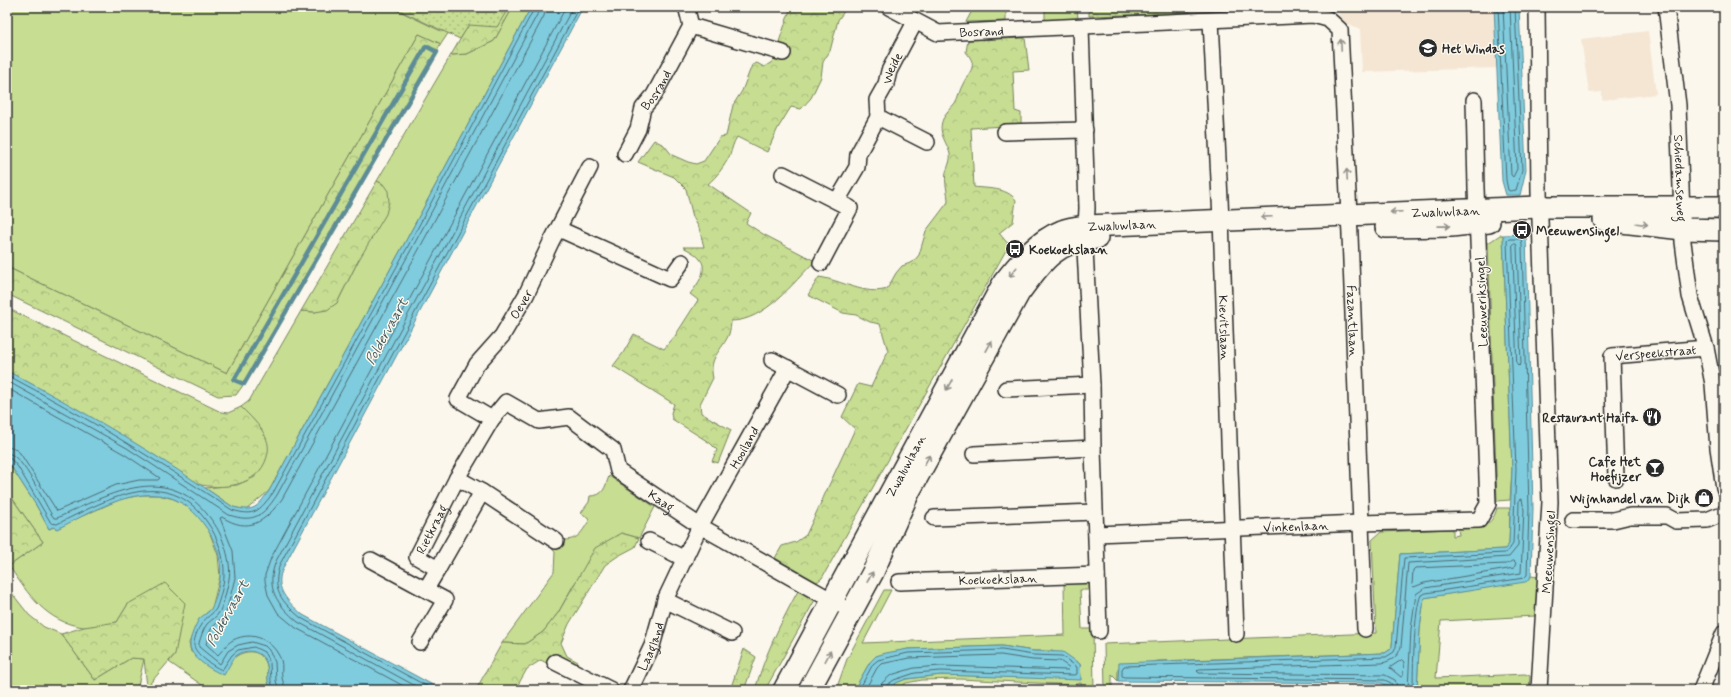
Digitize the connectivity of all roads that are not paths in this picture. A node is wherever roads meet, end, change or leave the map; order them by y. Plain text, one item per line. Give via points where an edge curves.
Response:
1 (689, 7) edge
2 (889, 7) edge
3 (1537, 7) edge
4 (1666, 7) edge
5 (1328, 19) joint
6 (1211, 21) junction
7 (915, 22) junction
8 (691, 26) junction
9 (1081, 27) junction
10 (783, 53) dead end
11 (1474, 100) dead end
12 (878, 117) junction
13 (1085, 130) junction
14 (1006, 132) dead end
15 (927, 142) dead end
16 (625, 154) dead end
17 (590, 167) dead end
18 (783, 174) dead end
19 (837, 201) junction
20 (1682, 207) junction
21 (1724, 207) edge
22 (1539, 214) junction
23 (1477, 216) junction
24 (1349, 221) junction
25 (1221, 226) junction
26 (559, 228) junction
27 (1683, 229) junction
28 (1724, 230) edge
29 (1086, 232) junction
30 (682, 262) dead end
31 (821, 263) dead end
32 (1706, 348) junction
33 (772, 360) dead end
34 (788, 368) junction
35 (1092, 385) junction
36 (1006, 389) dead end
37 (838, 395) dead end
38 (492, 419) junction
39 (1093, 448) junction
40 (974, 454) dead end
41 (457, 478) junction
42 (1616, 478) dead end
43 (1724, 488) edge
44 (482, 492) junction
45 (1488, 504) joint
46 (1095, 512) junction
47 (1724, 513) edge
48 (934, 518) dead end
49 (1573, 520) dead end
50 (1360, 523) junction
51 (700, 526) junction
52 (1232, 528) junction
53 (1096, 534) junction
54 (556, 541) dead end
55 (649, 541) dead end
56 (685, 559) junction
57 (371, 560) dead end
58 (438, 569) junction
59 (1097, 575) junction
60 (899, 582) dead end
61 (426, 589) junction
62 (665, 600) junction
63 (832, 601) junction
64 (852, 611) junction
65 (1365, 629) dead end
66 (1100, 631) dead end
67 (732, 633) dead end
68 (1724, 633) edge
69 (1236, 634) dead end
70 (420, 642) dead end
71 (555, 662) dead end
72 (611, 690) edge
73 (631, 690) edge
74 (784, 690) edge
75 (809, 690) edge
76 (1539, 690) edge
77 (1701, 690) edge

1 - 8 street via 687,10
2 - 7 street, Bosrand
3 - 22 street, Meeuwensingel
4 - 20 street, Schiedamseweg via 1678,105
5 - 6 street, Bosrand via 1313,15
24 -> 5 street, Fazantlaan via 1340,30
6 - 9 street, Bosrand
6 - 25 street, Kievitslaan
7 - 9 street, Bosrand via 938,34
7 - 12 street, Weide via 888,71 886,84 878,100
8 - 10 street
8 - 16 street, Bosrand via 654,95 642,108 638,128
9 - 13 street
11 - 23 street, Leeuweriksingel
12 - 15 street
12 - 19 street, Weide via 858,154 857,167
13 - 14 street
13 - 29 street
17 - 26 street, Oever
18 - 19 street
19 - 31 street via 850,208
20 - 21 main road, Zwaluwlaan
20 - 22 main road, Zwaluwlaan via 1582,207
20 - 27 street, Schiedamseweg
22 - 23 main road, Zwaluwlaan
22 -> 27 main road, Zwaluwlaan
22 - 76 street, Meeuwensingel via 1550,521
23 - 24 main road, Zwaluwlaan
23 - 45 street, Leeuweriksingel
24 - 25 main road, Zwaluwlaan
24 - 50 street, Fazantlaan
25 - 29 main road, Zwaluwlaan
25 - 52 street, Kievitslaan
26 - 30 street via 670,279
26 - 38 street, Oever via 526,295 502,336 477,364 458,399
27 - 28 main road, Zwaluwlaan
27 - 32 street, Schiedamseweg via 1690,296
29 - 35 street
29 -> 63 main road, Zwaluwlaan via 1063,230 1046,239 1025,256 1004,282
64 -> 29 main road, Zwaluwlaan via 873,572 909,492 1019,293 1041,263
32 - 42 street, Verspeekstraat via 1612,356
32 - 43 street, Verspeekstraat via 1713,384
33 - 34 street
34 - 37 street
34 - 51 street, Hooiland
35 - 36 street
35 - 39 street
38 - 41 street, Rietkraag
38 - 51 street, Kaag via 506,402 539,421 569,417 613,450 618,471
39 - 40 street
39 - 46 street
41 - 44 street
41 - 58 street, Rietkraag via 417,557
44 - 54 street
44 - 58 street, Rietkraag
45 - 50 street, Vinkenlaan via 1479,520
46 - 48 street
46 - 53 street
47 - 49 street via 1706,520 1676,521 1668,516
50 - 52 street, Vinkenlaan
50 - 65 street, Fazantlaan
51 - 56 street, Laagland
51 - 63 street, Kaag
52 - 53 street, Vinkenlaan
52 - 69 street, Kievitslaan
53 - 59 street
55 - 56 street
56 - 62 street, Laagland
57 - 61 street
58 - 61 street, Rietkraag
59 - 60 street, Koekoekslaan
59 - 66 street
61 - 70 street via 445,600
62 - 67 street
62 - 73 street, Laagland via 652,646
63 - 64 street, Kaag
63 - 74 main road, Zwaluwlaan
75 -> 64 main road, Zwaluwlaan
68 - 77 street
71 - 72 street

